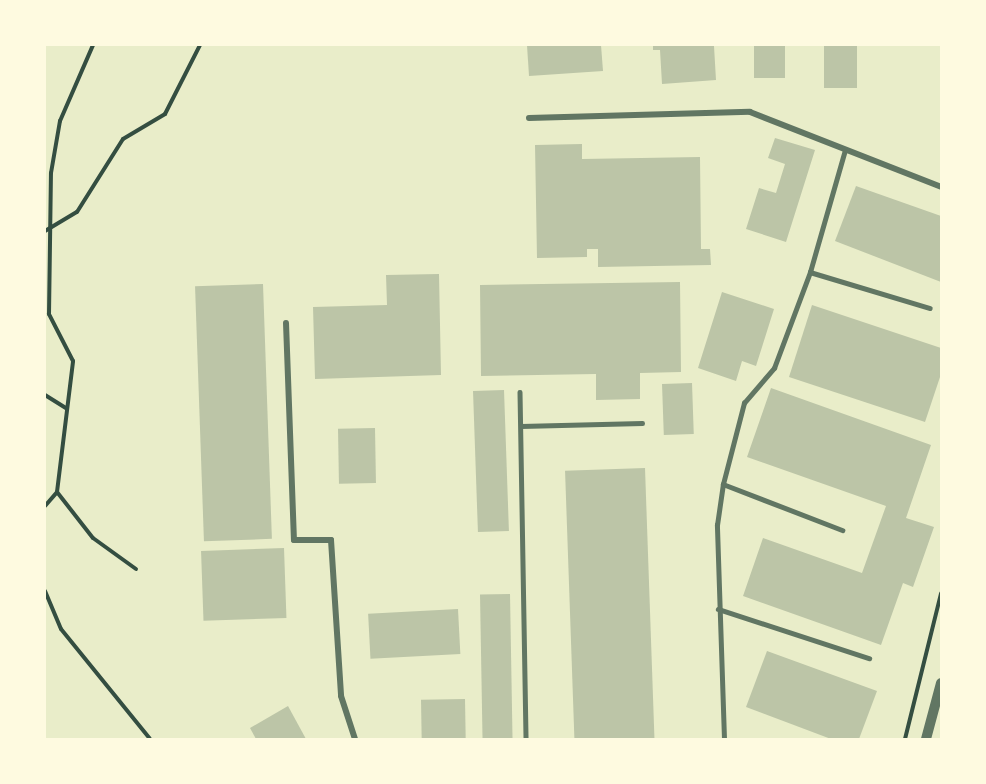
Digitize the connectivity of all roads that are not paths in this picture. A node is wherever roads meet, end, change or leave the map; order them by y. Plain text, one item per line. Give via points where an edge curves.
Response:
1 (529, 118) dead end
2 (845, 150) junction
3 (941, 187) edge
4 (810, 272) junction
5 (930, 308) dead end
6 (286, 323) dead end
7 (520, 392) dead end
8 (642, 423) dead end
9 (521, 426) junction
10 (723, 484) junction
11 (842, 530) dead end
12 (718, 609) junction
13 (869, 658) dead end
14 (941, 683) edge
15 (355, 739) edge
16 (526, 739) edge
17 (724, 739) edge
18 (926, 739) edge

1 - 2 street via 750,112
2 - 3 street
2 - 4 lane
4 - 5 lane
4 - 10 lane via 774,368 744,403
6 - 15 street via 294,540 331,540 341,696
7 - 9 lane
8 - 9 lane
9 - 16 lane
10 - 11 lane
10 - 12 lane via 717,525
12 - 13 lane
12 - 17 lane
14 - 18 street

